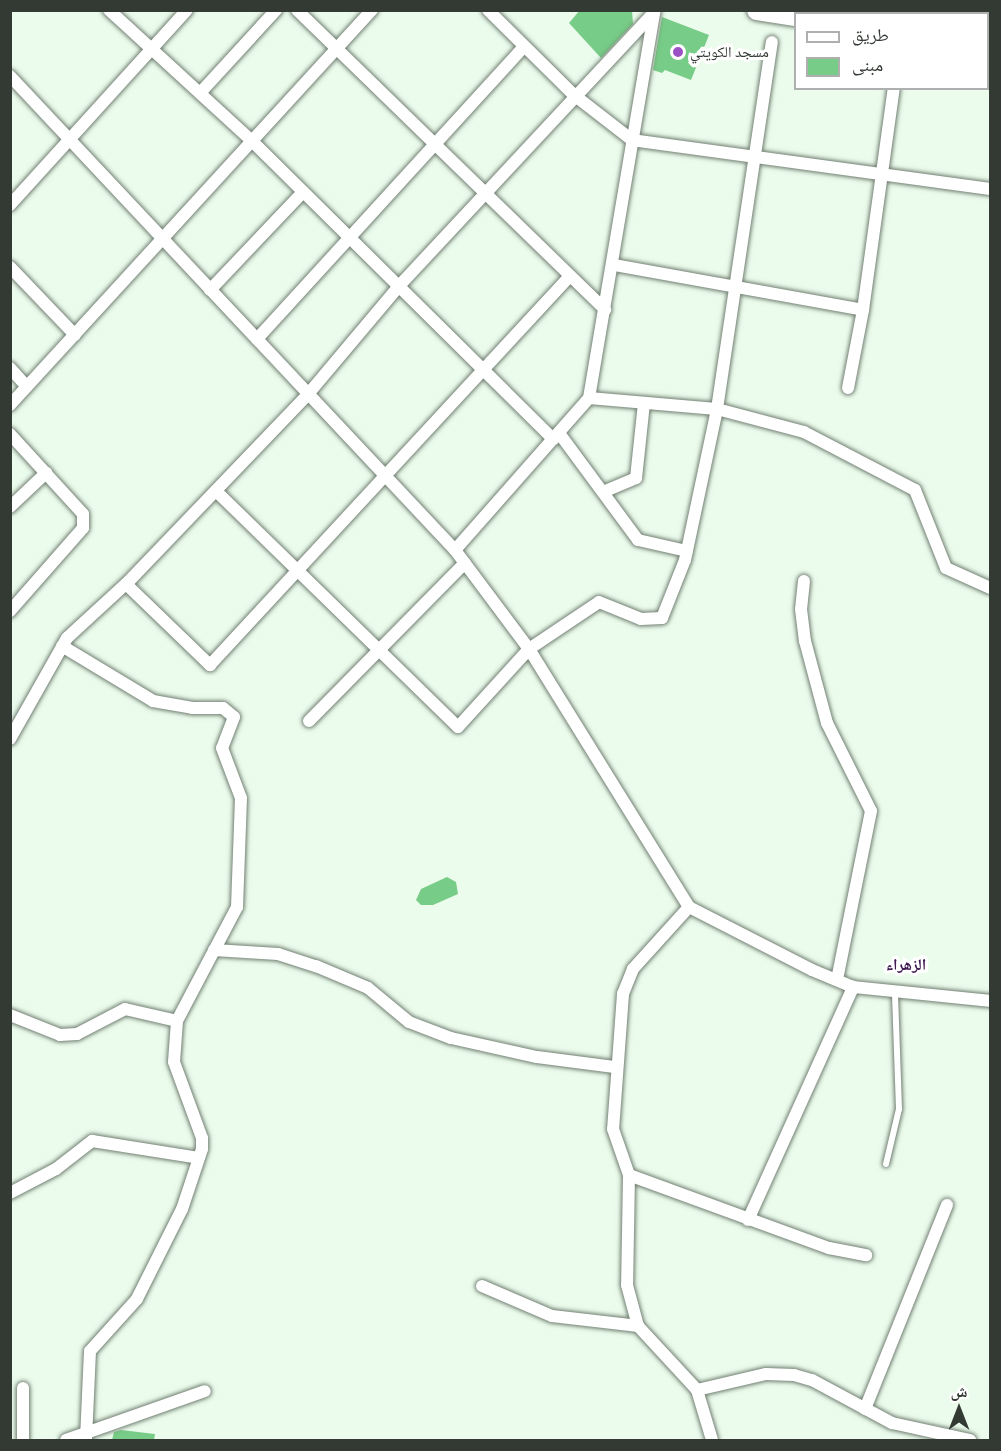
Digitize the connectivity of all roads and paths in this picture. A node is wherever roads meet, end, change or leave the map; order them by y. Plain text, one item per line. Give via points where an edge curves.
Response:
1 (109, 10) edge
2 (187, 10) edge
3 (276, 10) edge
4 (297, 10) edge
5 (372, 10) edge
6 (488, 10) edge
7 (757, 10) edge
8 (941, 10) edge
9 (654, 12) edge
10 (958, 12) edge
11 (794, 16) edge
12 (772, 42) dead end
13 (524, 47) junction
14 (152, 49) junction
15 (337, 49) junction
16 (10, 76) edge
17 (894, 90) edge
18 (200, 93) junction
19 (574, 94) junction
20 (69, 140) junction
21 (632, 140) junction
22 (252, 141) junction
23 (436, 146) junction
24 (757, 155) junction
25 (884, 172) junction
26 (990, 189) edge
27 (303, 192) junction
28 (487, 194) junction
29 (10, 205) edge
30 (351, 238) junction
31 (162, 240) junction
32 (614, 264) junction
33 (10, 267) edge
34 (570, 276) junction
35 (399, 286) junction
36 (735, 287) junction
37 (210, 290) junction
38 (605, 310) junction
39 (863, 310) junction
40 (75, 335) junction
41 (257, 339) junction
42 (10, 368) edge
43 (484, 370) junction
44 (27, 387) junction
45 (848, 388) dead end
46 (309, 393) junction
47 (589, 398) junction
48 (644, 403) junction
49 (10, 405) edge
50 (717, 409) junction
51 (10, 434) edge
52 (556, 436) junction
53 (46, 473) junction
54 (389, 474) junction
55 (216, 491) junction
56 (603, 492) junction
57 (10, 507) edge
58 (455, 550) junction
59 (687, 551) junction
60 (465, 563) junction
61 (298, 571) junction
62 (804, 581) dead end
63 (126, 584) junction
64 (990, 588) edge
65 (10, 611) edge
66 (62, 646) junction
67 (529, 649) junction
68 (379, 650) junction
69 (309, 721) dead end
70 (10, 739) edge
71 (689, 907) junction
72 (214, 950) junction
73 (837, 980) junction
74 (853, 987) junction
75 (895, 991) junction
76 (990, 1000) edge
77 (10, 1014) edge
78 (177, 1021) junction
79 (614, 1067) junction
80 (199, 1158) junction
81 (886, 1164) dead end
82 (629, 1175) junction
83 (10, 1193) edge
84 (947, 1205) dead end
85 (748, 1220) junction
86 (866, 1255) dead end
87 (482, 1286) dead end
88 (638, 1326) junction
89 (23, 1388) dead end
90 (698, 1390) junction
91 (205, 1391) dead end
92 (865, 1409) junction
93 (85, 1437) edge
94 (23, 1440) edge
95 (66, 1440) edge
96 (712, 1440) edge
97 (970, 1440) edge

1 - 14 street
2 - 14 street
3 - 18 street
4 - 15 street
5 - 15 street
6 - 13 street
7 - 11 main road
8 - 10 highway
9 - 19 street
9 - 21 street
12 - 24 street
13 - 19 street
13 - 23 street
14 - 18 street
14 - 20 street
15 - 22 street
15 - 23 street
16 - 20 street
17 - 25 street
18 - 22 street
19 - 21 street
19 - 28 street
20 - 29 street
20 - 31 street
21 - 24 street
21 - 32 street
22 - 27 street
22 - 31 street
23 - 28 street
23 - 30 street
24 - 25 street
24 - 36 street
25 - 26 street
25 - 39 street
27 - 30 street
27 - 37 street
28 - 34 street
28 - 35 street
30 - 35 street
30 - 41 street
31 - 37 street
31 - 40 street
32 - 36 street
32 - 38 street
33 - 40 street
34 - 38 street
34 - 43 street
35 - 43 street
35 - 46 street
36 - 39 street
36 - 50 street
37 - 41 street
38 - 47 street
39 - 45 street
40 - 44 street
41 - 46 street
42 - 44 street
43 - 52 street
43 - 54 street
44 - 49 street
46 - 54 street
46 - 55 street
47 - 48 street
47 - 52 street
48 - 50 street
48 - 56 street via 636,478
50 - 59 street
50 - 64 street via 804,432 915,490 946,568
51 - 53 street
52 - 56 street
52 - 58 street
53 - 57 street
53 - 65 street via 83,514 83,528
54 - 58 street
54 - 61 street
55 - 61 street
55 - 63 street
56 - 59 street via 638,540
58 - 60 street
59 - 67 street via 662,618 641,619 599,602
60 - 67 street
60 - 68 street
61 - 63 street via 210,666
61 - 68 street
62 - 73 street via 801,609 805,641 827,723 871,810
63 - 66 street
66 - 70 street
66 - 72 street via 153,700 192,708 223,708 234,717 222,748 241,798 237,908
67 - 68 street via 458,727
67 - 71 street
68 - 69 street
71 - 73 street
71 - 79 street via 633,969 623,994
72 - 78 street
72 - 79 street via 278,954 316,966 369,988 409,1022 451,1038 537,1057
73 - 74 street
74 - 75 street
74 - 85 street
75 - 76 street
75 - 81 lane via 899,1108
77 - 78 street via 60,1035 77,1034 125,1009
78 - 80 street via 174,1062 202,1138
79 - 82 street via 613,1129
80 - 83 street via 92,1142 56,1169
80 - 93 street via 182,1209 137,1299 90,1351 90,1407
82 - 85 street
82 - 88 street via 627,1285
84 - 92 street
85 - 86 street via 830,1248
87 - 88 street via 552,1316
88 - 90 street
89 - 94 street
90 - 92 street via 766,1374 794,1376 812,1380
90 - 96 street
91 - 93 street
92 - 97 street via 892,1423
93 - 95 street

